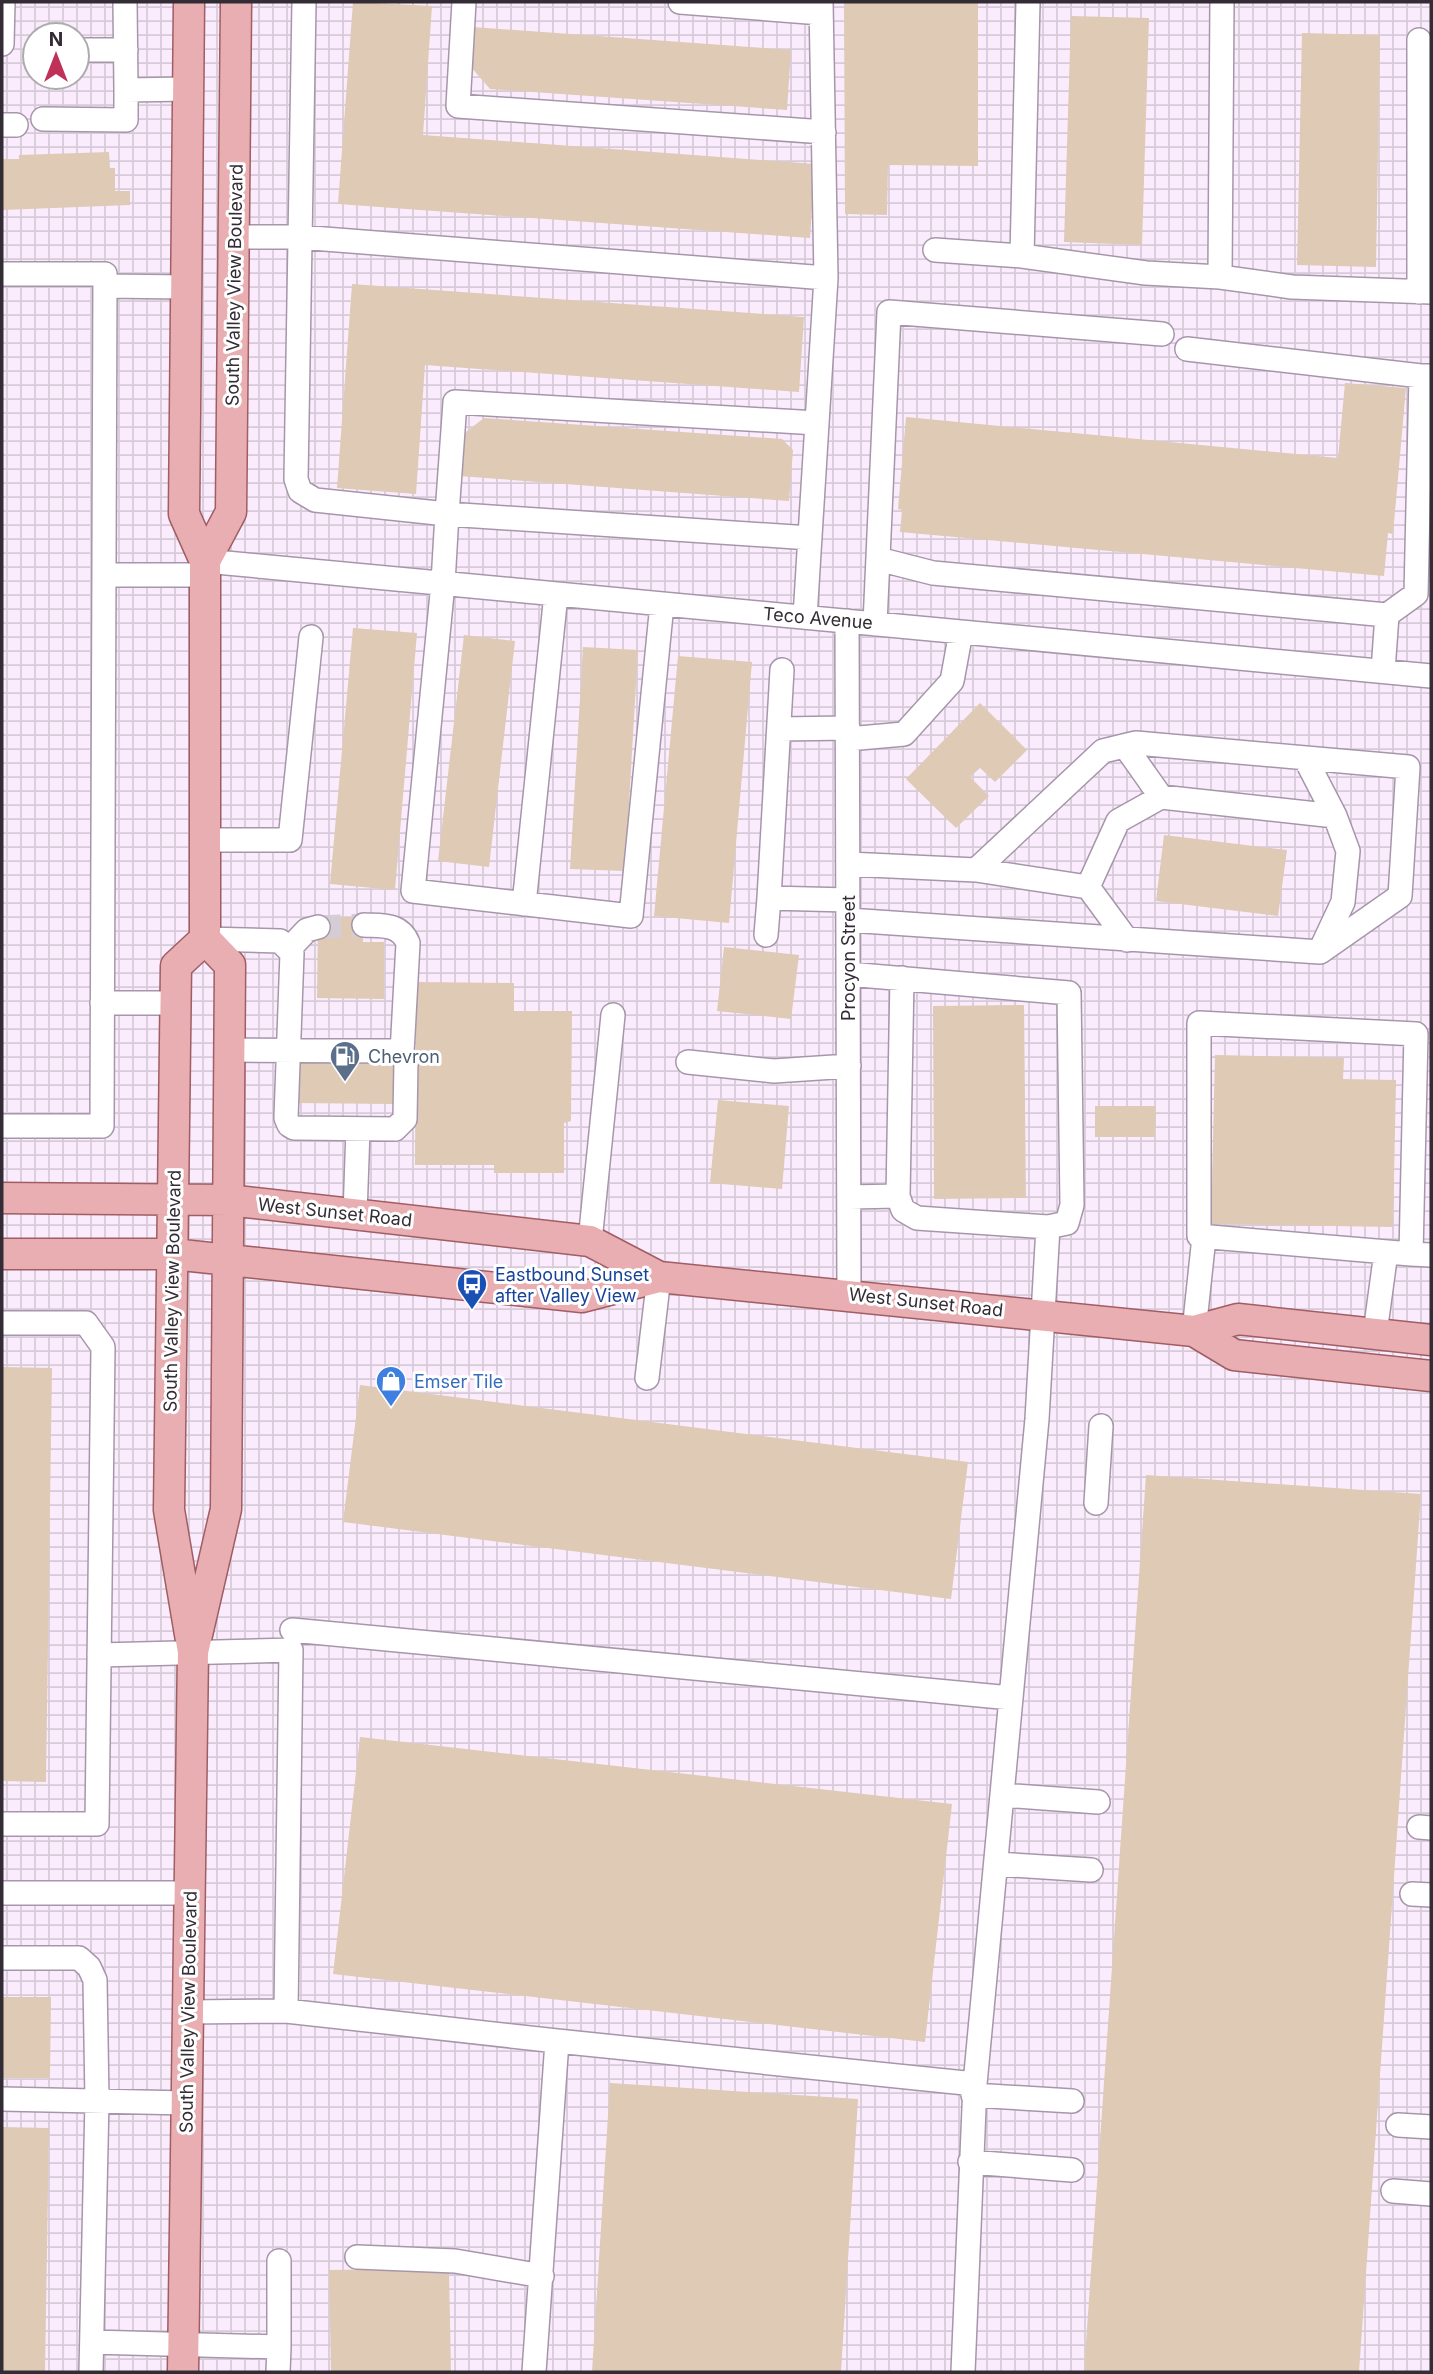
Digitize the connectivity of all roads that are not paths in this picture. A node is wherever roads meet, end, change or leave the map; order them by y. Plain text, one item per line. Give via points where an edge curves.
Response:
1 (3, 2) edge
2 (125, 2) edge
3 (189, 2) edge
4 (236, 2) edge
5 (304, 2) edge
6 (464, 2) edge
7 (680, 2) edge
8 (1028, 2) edge
9 (1222, 2) edge
10 (821, 7) edge
11 (1419, 40) dead end
12 (2, 44) edge
13 (91, 50) edge
14 (126, 50) junction
15 (188, 89) junction
16 (126, 90) junction
17 (43, 120) dead end
18 (824, 132) junction
19 (1425, 141) edge
20 (234, 237) junction
21 (299, 237) junction
22 (935, 250) dead end
23 (1022, 256) junction
24 (2, 274) edge
25 (1220, 276) junction
26 (826, 278) junction
27 (105, 286) junction
28 (186, 287) junction
29 (1425, 292) edge
30 (1162, 334) dead end
31 (1187, 349) dead end
32 (1426, 376) edge
33 (817, 424) junction
34 (447, 514) junction
35 (810, 538) junction
36 (1424, 550) edge
37 (878, 559) junction
38 (205, 568) junction
39 (104, 575) junction
40 (443, 583) junction
41 (556, 594) junction
42 (662, 604) junction
43 (1387, 615) junction
44 (805, 617) junction
45 (847, 621) junction
46 (875, 624) junction
47 (961, 632) junction
48 (311, 638) dead end
49 (782, 670) dead end
50 (1383, 671) junction
51 (1431, 676) edge
52 (779, 729) junction
53 (848, 733) junction
54 (1125, 746) junction
55 (1306, 758) junction
56 (1161, 797) junction
57 (1335, 816) junction
58 (205, 840) junction
59 (848, 864) junction
60 (976, 870) junction
61 (1088, 887) junction
62 (769, 898) junction
63 (524, 904) junction
64 (848, 910) junction
65 (364, 925) tunnel mouth
66 (318, 927) tunnel mouth
67 (766, 935) dead end
68 (205, 939) junction
69 (1127, 940) junction
70 (290, 948) junction
71 (1320, 952) junction
72 (848, 974) junction
73 (902, 978) junction
74 (102, 1003) junction
75 (176, 1003) junction
76 (613, 1015) dead end
77 (229, 1050) junction
78 (288, 1051) junction
79 (402, 1053) junction
80 (688, 1062) dead end
81 (849, 1066) junction
82 (2, 1126) edge
83 (358, 1129) junction
84 (898, 1196) junction
85 (849, 1197) junction
86 (2, 1198) edge
87 (173, 1199) junction
88 (228, 1200) junction
89 (355, 1215) junction
90 (1048, 1227) junction
91 (1204, 1237) junction
92 (590, 1241) junction
93 (1385, 1252) junction
94 (2, 1254) edge
95 (172, 1254) junction
96 (1421, 1254) edge
97 (228, 1258) junction
98 (659, 1277) junction
99 (849, 1294) junction
100 (1042, 1314) junction
101 (2, 1323) edge
102 (1194, 1331) junction
103 (1375, 1333) junction
104 (1431, 1340) edge
105 (1431, 1376) edge
106 (647, 1378) dead end
107 (1101, 1426) dead end
108 (1096, 1503) dead end
109 (292, 1630) dead end
110 (193, 1652) junction
111 (99, 1655) junction
112 (1011, 1698) junction
113 (1002, 1795) junction
114 (1098, 1802) dead end
115 (2, 1824) edge
116 (996, 1864) junction
117 (1091, 1870) dead end
118 (2, 1893) edge
119 (190, 1893) junction
120 (2, 1958) edge
121 (286, 2011) junction
122 (188, 2012) junction
123 (557, 2041) junction
124 (974, 2090) junction
125 (2, 2099) edge
126 (97, 2100) junction
127 (1073, 2101) dead end
128 (187, 2103) junction
129 (1398, 2125) dead end
130 (1431, 2127) edge
131 (970, 2162) junction
132 (1073, 2170) dead end
133 (1393, 2191) dead end
134 (1431, 2194) edge
135 (357, 2257) dead end
136 (279, 2262) dead end
137 (542, 2276) junction
138 (92, 2342) junction
139 (279, 2347) junction
140 (184, 2358) edge
141 (91, 2372) edge
142 (278, 2372) edge
143 (534, 2372) edge
144 (962, 2372) edge

1 - 12 street
2 - 14 street
3 - 15 main road, South Valley View Boulevard
4 - 20 main road, South Valley View Boulevard
5 - 21 street
6 - 18 street via 458,106
7 - 10 street
8 - 23 street
9 - 25 street
10 - 18 street
11 - 19 street
13 - 14 street
14 - 16 street
15 - 16 street
15 - 28 main road, South Valley View Boulevard
16 - 17 street via 126,120
18 - 26 street
19 - 29 street
20 - 21 street
20 - 38 main road, South Valley View Boulevard via 231,512
21 - 26 street
21 - 34 street via 296,479 300,491 315,500
22 - 23 street
23 - 25 street via 1146,273
24 - 27 street via 105,274
25 - 29 street via 1293,287
26 - 33 street
27 - 28 street
27 - 39 street
28 - 38 main road, South Valley View Boulevard via 184,514
30 - 37 street via 889,312
31 - 32 street
32 - 36 street
33 - 34 street via 455,402
33 - 35 street
34 - 35 street
34 - 40 street
35 - 44 street
36 - 43 street via 1416,594
37 - 43 street via 933,573
37 - 46 street
38 - 39 street, Teco Avenue
38 - 40 street, Teco Avenue
38 - 58 main road, South Valley View Boulevard
39 - 74 street
40 - 41 street, Teco Avenue
40 - 63 street via 412,891
41 - 42 street, Teco Avenue
41 - 63 street
42 - 44 street, Teco Avenue
42 - 63 street via 631,916
43 - 50 street
44 - 45 street, Teco Avenue
45 - 46 street, Teco Avenue
45 - 53 street, Procyon Street
46 - 47 street, Teco Avenue
47 - 50 street, Teco Avenue
47 - 53 street via 952,681 904,734
48 - 58 street via 290,839
49 - 52 street
50 - 51 street, Teco Avenue
52 - 53 street
52 - 62 street
53 - 59 street, Procyon Street
54 - 55 street via 1136,743
54 - 56 street
54 - 60 street via 1103,751
55 - 57 street
55 - 71 street via 1408,767 1400,896
56 - 57 street
56 - 61 street via 1118,821
57 - 71 street via 1348,851 1343,902
58 - 68 main road, South Valley View Boulevard
59 - 60 street
59 - 64 street, Procyon Street
60 - 61 street
61 - 69 street
62 - 64 street
62 - 67 street
64 - 69 street
64 - 72 street, Procyon Street
65 - 79 street via 390,926 405,935 408,943
66 - 70 street via 307,930
68 - 70 street via 280,941
68 - 75 main road, South Valley View Boulevard via 176,966
68 - 77 main road, South Valley View Boulevard via 230,965
69 - 71 street
70 - 78 street
72 - 73 street
72 - 81 street, Procyon Street
73 - 84 street
73 - 90 street via 1069,993 1073,1205 1067,1223
74 - 75 street
74 - 82 street via 102,1126
75 - 87 main road, South Valley View Boulevard
76 - 92 street
77 - 78 street
77 - 88 main road, South Valley View Boulevard
78 - 79 street
78 - 83 street via 289,1125
79 - 83 street via 406,1061 405,1119 395,1129
80 - 81 street via 774,1071
81 - 85 street, Procyon Street
83 - 89 street
84 - 85 street
84 - 90 street via 903,1210 917,1218
85 - 99 street, Procyon Street
86 - 87 main road, West Sunset Road
87 - 88 main road, West Sunset Road
87 - 95 main road, South Valley View Boulevard
88 - 89 main road, West Sunset Road
88 - 97 main road, South Valley View Boulevard
89 - 92 main road, West Sunset Road
90 - 100 street
91 - 93 street
91 - 96 street via 1199,1236 1199,1023 1416,1034
91 - 102 street
92 - 98 main road, West Sunset Road
93 - 96 street
93 - 103 street
94 - 95 main road, West Sunset Road
95 - 97 main road, West Sunset Road
95 - 110 main road, South Valley View Boulevard via 169,1510
97 - 98 main road, West Sunset Road via 582,1297
97 - 110 main road, South Valley View Boulevard via 226,1509
98 - 99 main road, West Sunset Road
98 - 106 street
99 - 100 main road, West Sunset Road
100 - 102 main road, West Sunset Road
100 - 112 street
101 - 111 street via 86,1323 103,1347
102 - 103 main road, West Sunset Road via 1238,1319
102 - 105 main road, West Sunset Road via 1234,1355
103 - 104 main road, West Sunset Road
107 - 108 street
109 - 112 street
110 - 111 street
110 - 119 main road, South Valley View Boulevard
110 - 121 street via 292,1650
111 - 115 street via 97,1824
112 - 113 street
113 - 114 street
113 - 116 street
116 - 117 street
116 - 124 street
118 - 119 street
119 - 122 main road, South Valley View Boulevard
120 - 126 street via 79,1958 89,1967 95,1980
121 - 122 street
121 - 123 street
122 - 128 main road, South Valley View Boulevard
123 - 124 street
123 - 137 street
124 - 127 street
124 - 131 street
125 - 126 street
126 - 128 street
126 - 138 street
128 - 140 main road, South Valley View Boulevard
129 - 130 street
131 - 132 street
131 - 144 street
133 - 134 street
135 - 137 street via 455,2262
136 - 139 street
137 - 143 street
138 - 140 street
138 - 141 street
139 - 140 street
139 - 142 street

